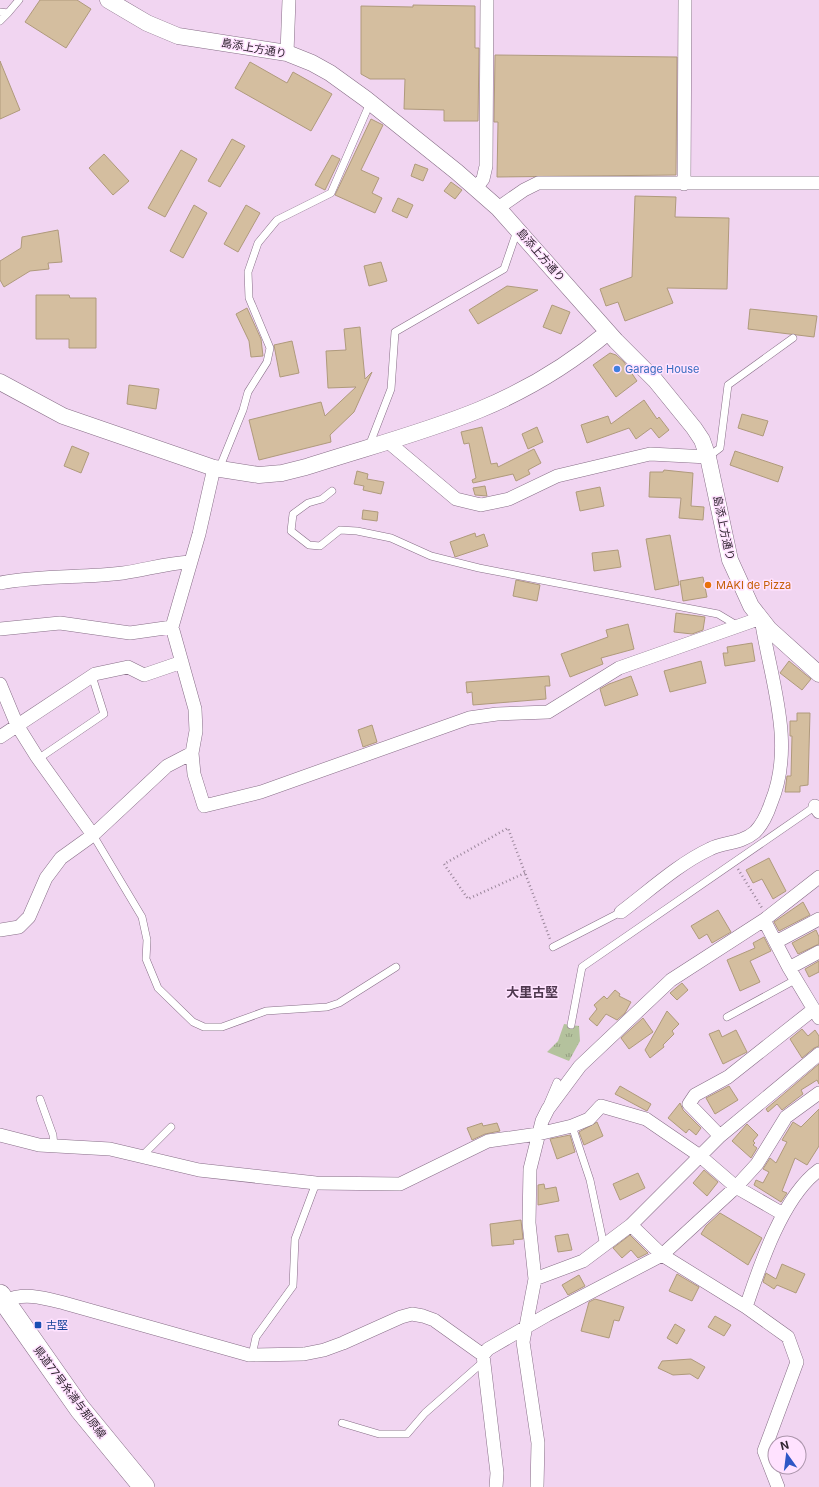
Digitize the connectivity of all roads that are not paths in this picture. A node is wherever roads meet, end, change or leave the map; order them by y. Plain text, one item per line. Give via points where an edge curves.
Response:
1 (19, 0) edge
2 (108, 0) edge
3 (289, 0) edge
4 (487, 0) edge
5 (685, 0) edge
6 (0, 12) edge
7 (8, 13) junction
8 (0, 21) edge
9 (287, 53) junction
10 (370, 102) junction
11 (819, 183) edge
12 (684, 184) junction
13 (476, 188) junction
14 (498, 208) junction
15 (518, 229) junction
16 (608, 332) junction
17 (793, 338) dead end
18 (0, 382) edge
19 (387, 440) junction
20 (369, 446) junction
21 (708, 458) junction
22 (216, 469) junction
23 (332, 491) dead end
24 (190, 562) junction
25 (0, 583) edge
26 (760, 618) junction
27 (738, 626) junction
28 (172, 627) junction
29 (0, 629) edge
30 (182, 662) junction
31 (819, 674) edge
32 (92, 676) junction
33 (0, 684) edge
34 (17, 726) junction
35 (0, 737) edge
36 (192, 753) junction
37 (38, 759) junction
38 (818, 807) edge
39 (92, 835) junction
40 (747, 836) junction
41 (752, 850) junction
42 (819, 878) edge
43 (621, 912) joint
44 (766, 919) junction
45 (819, 919) edge
46 (0, 930) edge
47 (776, 942) junction
48 (553, 947) road end
49 (819, 952) edge
50 (396, 967) dead end
51 (789, 968) junction
52 (796, 980) junction
53 (815, 1007) edge
54 (727, 1017) dead end
55 (571, 1025) dead end
56 (819, 1054) edge
57 (558, 1082) dead end
58 (819, 1093) edge
59 (40, 1099) dead end
60 (548, 1110) junction
61 (572, 1126) junction
62 (171, 1127) dead end
63 (538, 1134) junction
64 (0, 1135) edge
65 (720, 1136) junction
66 (54, 1146) junction
67 (141, 1156) junction
68 (700, 1156) junction
69 (819, 1170) edge
70 (316, 1183) junction
71 (736, 1187) junction
72 (783, 1214) junction
73 (632, 1225) junction
74 (604, 1246) junction
75 (662, 1255) junction
76 (535, 1279) junction
77 (2, 1298) edge
78 (746, 1307) junction
79 (527, 1326) junction
80 (252, 1355) junction
81 (483, 1359) junction
82 (342, 1423) dead end
83 (144, 1487) edge
84 (496, 1487) edge
85 (537, 1487) edge
86 (778, 1487) edge

1 - 7 lane
2 - 9 street, 島添上方通り via 147,24 178,36
3 - 9 street via 291,22
4 - 13 street via 486,166 483,179
5 - 12 street
6 - 7 lane
7 - 8 lane
9 - 10 street, 島添上方通り via 330,73
10 - 13 street, 島添上方通り
10 - 22 lane via 331,193 277,220 258,243 248,272 249,298 270,348 267,362 248,392 243,410
11 - 12 street
12 - 14 street via 538,183
13 - 14 street, 島添上方通り
14 - 15 street, 島添上方通り
15 - 16 street, 島添上方通り
15 - 20 lane via 504,269 395,332 391,389
16 - 19 street via 560,367 520,391 479,410
16 - 21 street, 島添上方通り via 687,417 702,440
17 - 21 lane via 728,385 720,448
18 - 22 street via 63,416
19 - 20 street
19 - 21 street via 456,499 481,505 509,499 558,476 650,454
20 - 22 street via 282,473 259,475
21 - 26 street, 島添上方通り via 730,560 751,606
22 - 24 street
23 - 27 lane via 293,514 291,531 309,545 320,546 340,530 358,531 391,538 431,556 479,568 718,614
24 - 25 street via 123,572
24 - 28 street
26 - 27 street
26 - 31 street, 島添上方通り
26 - 40 street via 780,715 782,749 778,786 768,812 755,832
27 - 36 street via 619,668 548,712 470,718 261,792 204,806 194,774
28 - 29 street via 130,633 60,623
28 - 30 street
30 - 32 street via 144,675 128,667
30 - 36 street via 195,709 196,731
32 - 34 street
32 - 37 lane via 104,714
33 - 34 street
34 - 35 street
34 - 37 street
36 - 39 street via 168,766
37 - 39 street
38 - 41 lane
39 - 46 street via 61,858 46,878 29,916 19,927
39 - 50 lane via 142,917 147,940 146,959 158,988 193,1022 204,1027 222,1027 266,1011 327,1007 340,1003
40 - 41 lane
40 - 43 street via 733,844 711,848 694,858
41 - 55 lane via 582,967
42 - 44 street
43 - 48 lane
44 - 47 street
44 - 60 street via 671,980 580,1066
45 - 47 street
47 - 51 street
49 - 51 street
51 - 52 street
52 - 53 street
52 - 54 lane
53 - 65 street via 728,1078 695,1096 689,1104
56 - 65 street
57 - 60 lane via 551,1094
58 - 71 street via 786,1116 757,1164
59 - 66 lane
60 - 63 street
61 - 63 street
61 - 68 street via 589,1119 601,1106 646,1119
61 - 74 lane via 590,1180
62 - 67 lane
63 - 70 street via 488,1141 400,1184
63 - 76 street via 530,1169 529,1223
64 - 66 street via 39,1145
65 - 68 street
66 - 67 street via 110,1149
67 - 70 street via 199,1170
68 - 71 street
68 - 73 street
69 - 72 street via 809,1178
70 - 80 lane via 295,1239 293,1286 256,1338
71 - 72 street
71 - 75 street
72 - 78 street via 758,1270
73 - 74 street
73 - 75 street
74 - 76 street via 583,1261
75 - 78 street
75 - 79 street
76 - 79 street
77 - 80 street via 34,1296
77 - 83 main road, 県道77号糸満与那原線 via 80,1409
78 - 86 street via 788,1337 797,1362 764,1452
79 - 81 street via 488,1349
79 - 85 street via 522,1342 538,1443
80 - 81 street via 304,1354 324,1350 412,1314 434,1320
81 - 82 lane via 425,1413 407,1434 380,1434
81 - 84 street

